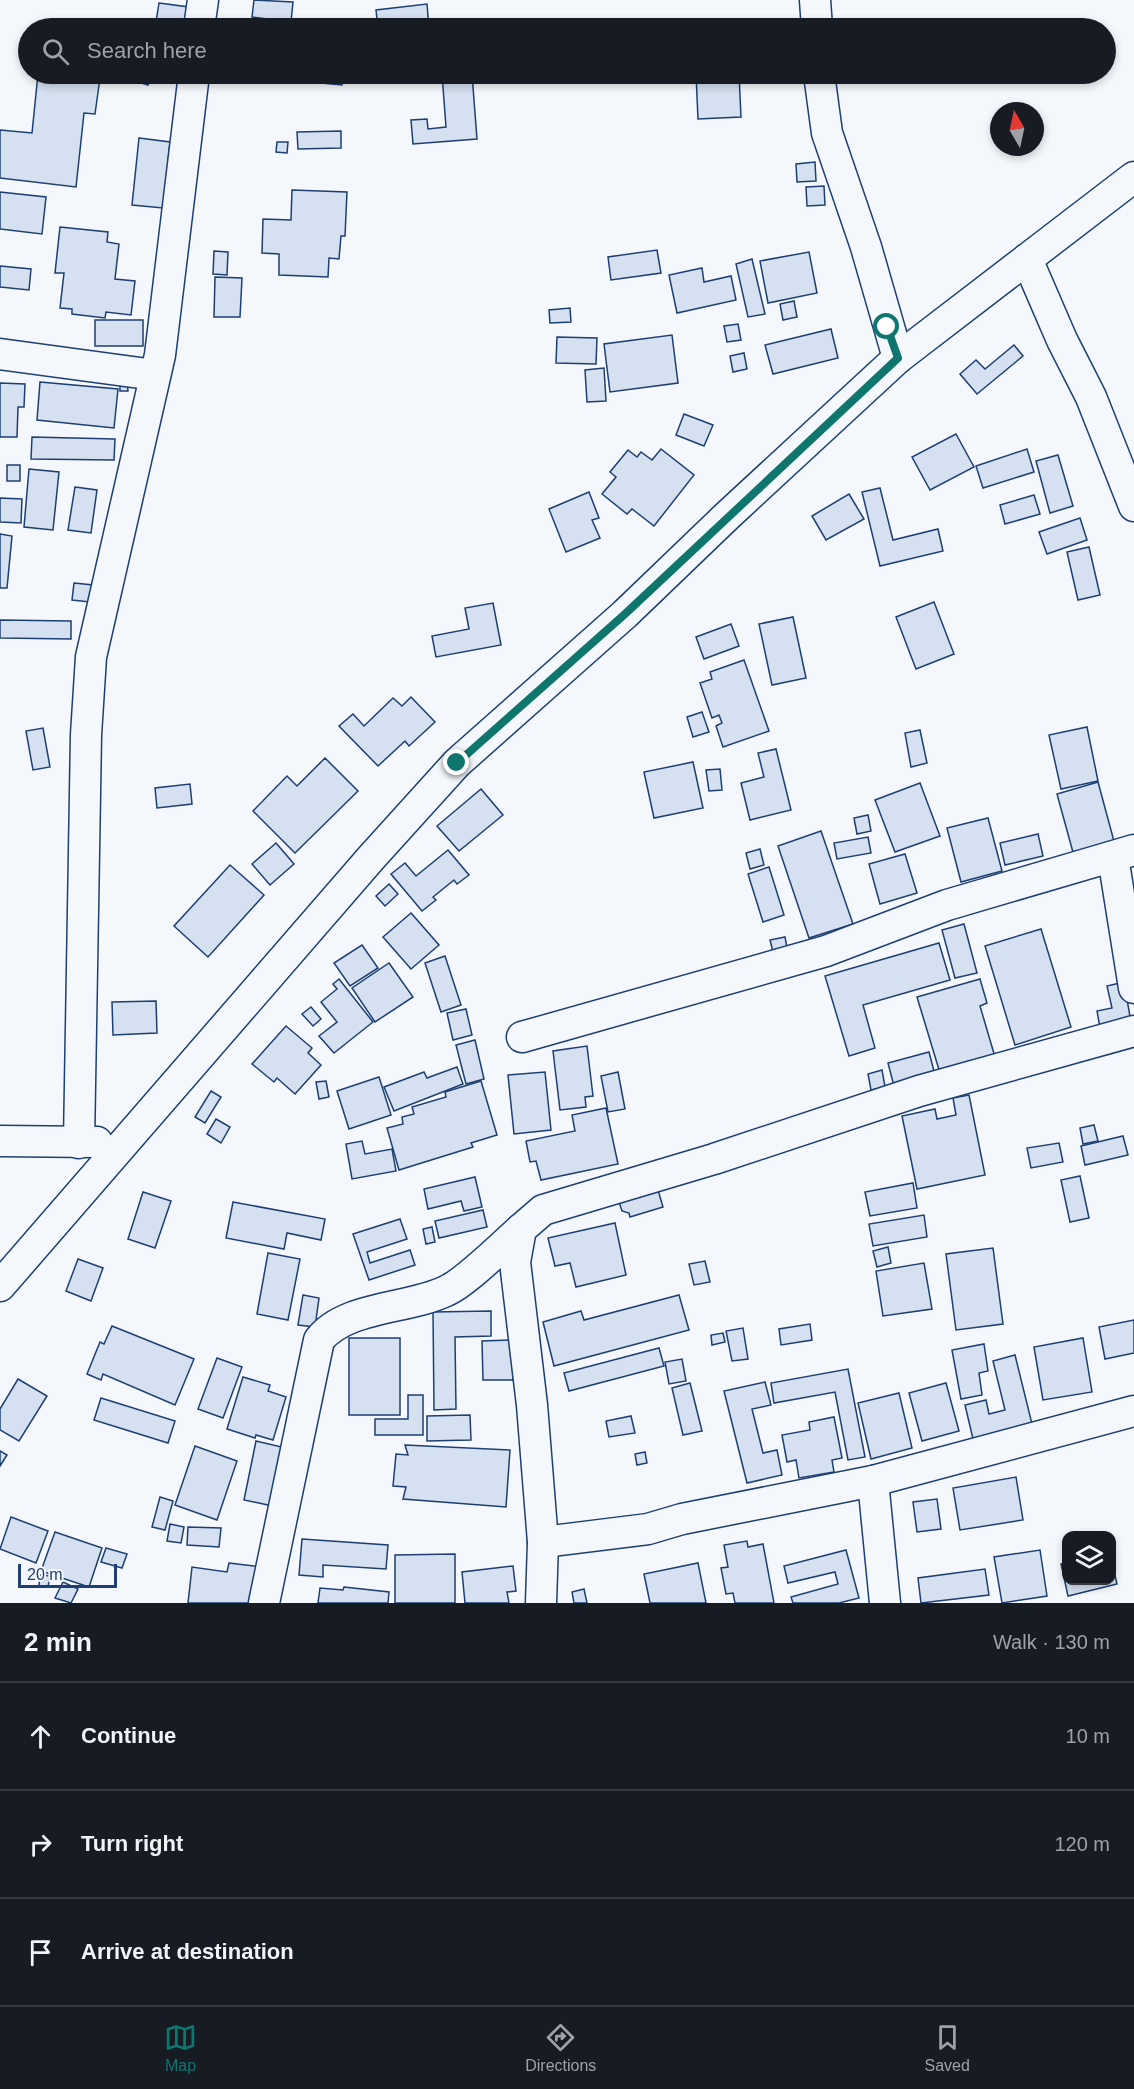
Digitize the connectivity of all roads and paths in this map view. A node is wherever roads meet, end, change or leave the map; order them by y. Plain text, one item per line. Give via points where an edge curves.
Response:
1 (203, 0) edge
2 (815, 0) edge
3 (200, 18) edge
4 (816, 18) edge
5 (193, 84) edge
6 (820, 84) edge
7 (1134, 177) edge
8 (1027, 259) junction
9 (0, 354) edge
10 (898, 358) junction
11 (155, 375) junction
12 (1134, 506) edge
13 (1124, 854) edge
14 (1134, 988) edge
15 (1134, 1031) edge
16 (522, 1037) dead end
17 (127, 1140) junction
18 (0, 1141) edge
19 (79, 1143) junction
20 (521, 1229) junction
21 (0, 1286) edge
22 (1134, 1411) edge
23 (873, 1481) junction
24 (543, 1542) junction
25 (264, 1603) edge
26 (541, 1603) edge
27 (885, 1603) edge

1 - 3 street
2 - 4 street
5 - 11 street
6 - 10 street via 827,133
7 - 8 street
8 - 10 street
8 - 12 street via 1091,397
9 - 11 street
10 - 17 street via 625,614 457,763
11 - 19 street via 91,657
13 - 14 street
13 - 16 street via 947,905 826,951
15 - 20 street via 919,1090 714,1160 543,1210
17 - 19 street
17 - 21 street
18 - 19 street
20 - 24 street via 515,1262
20 - 25 street via 448,1291 345,1320 328,1328 319,1340
22 - 23 street
23 - 24 street via 648,1529
23 - 27 street
24 - 26 street

